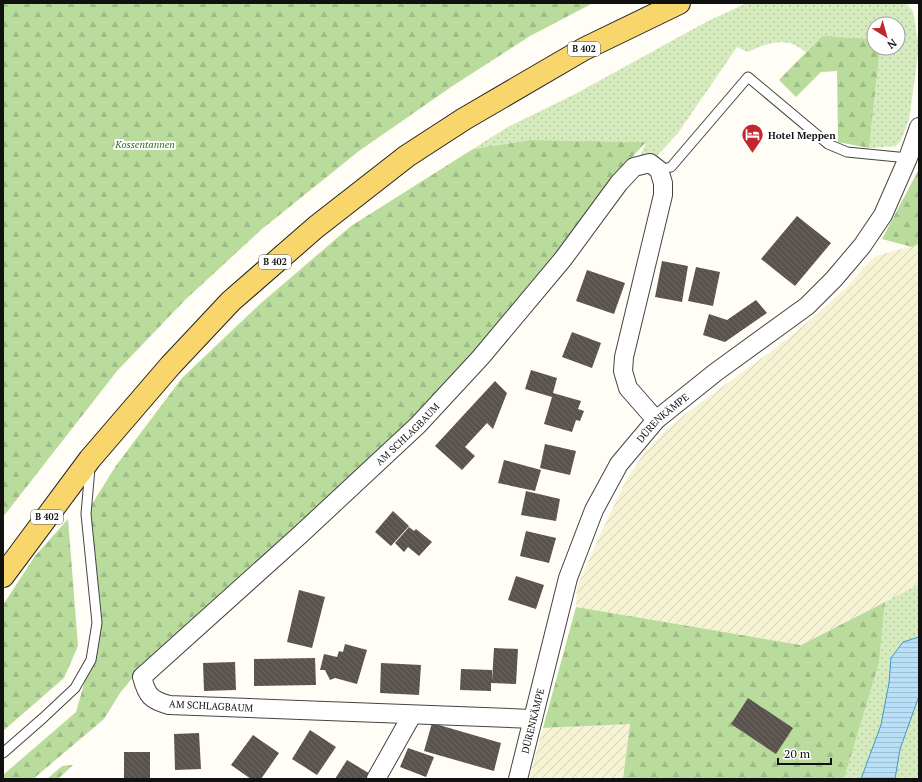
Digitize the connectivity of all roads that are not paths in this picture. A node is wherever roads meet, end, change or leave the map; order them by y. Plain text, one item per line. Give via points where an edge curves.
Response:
1 (679, 3) edge
2 (919, 127) edge
3 (908, 158) junction
4 (659, 170) junction
5 (656, 420) junction
6 (90, 459) junction
7 (3, 576) edge
8 (412, 715) junction
9 (533, 719) junction
10 (3, 753) edge
11 (376, 779) edge
12 (518, 779) edge

1 - 6 main road, B 402 via 584,49 464,119 407,156 316,227 231,301 170,366
2 - 3 street, DÜRENKÄMPE
3 - 4 lane via 847,152 828,144 748,77 671,167
3 - 5 street, DÜRENKÄMPE via 883,215 862,246 834,279 807,306 716,372
4 - 5 street via 663,195 624,357 623,371 628,388
4 - 8 street, AM SCHLAGBAUM via 650,164 634,167 558,266 481,357 418,425 142,677 150,697 169,705
5 - 9 street, DÜRENKÄMPE via 619,464 594,510 568,578
6 - 7 main road, B 402
6 - 10 lane via 86,514 97,623 91,660 74,688
8 - 9 street, AM SCHLAGBAUM
8 - 11 street
9 - 12 street, DÜRENKÄMPE

